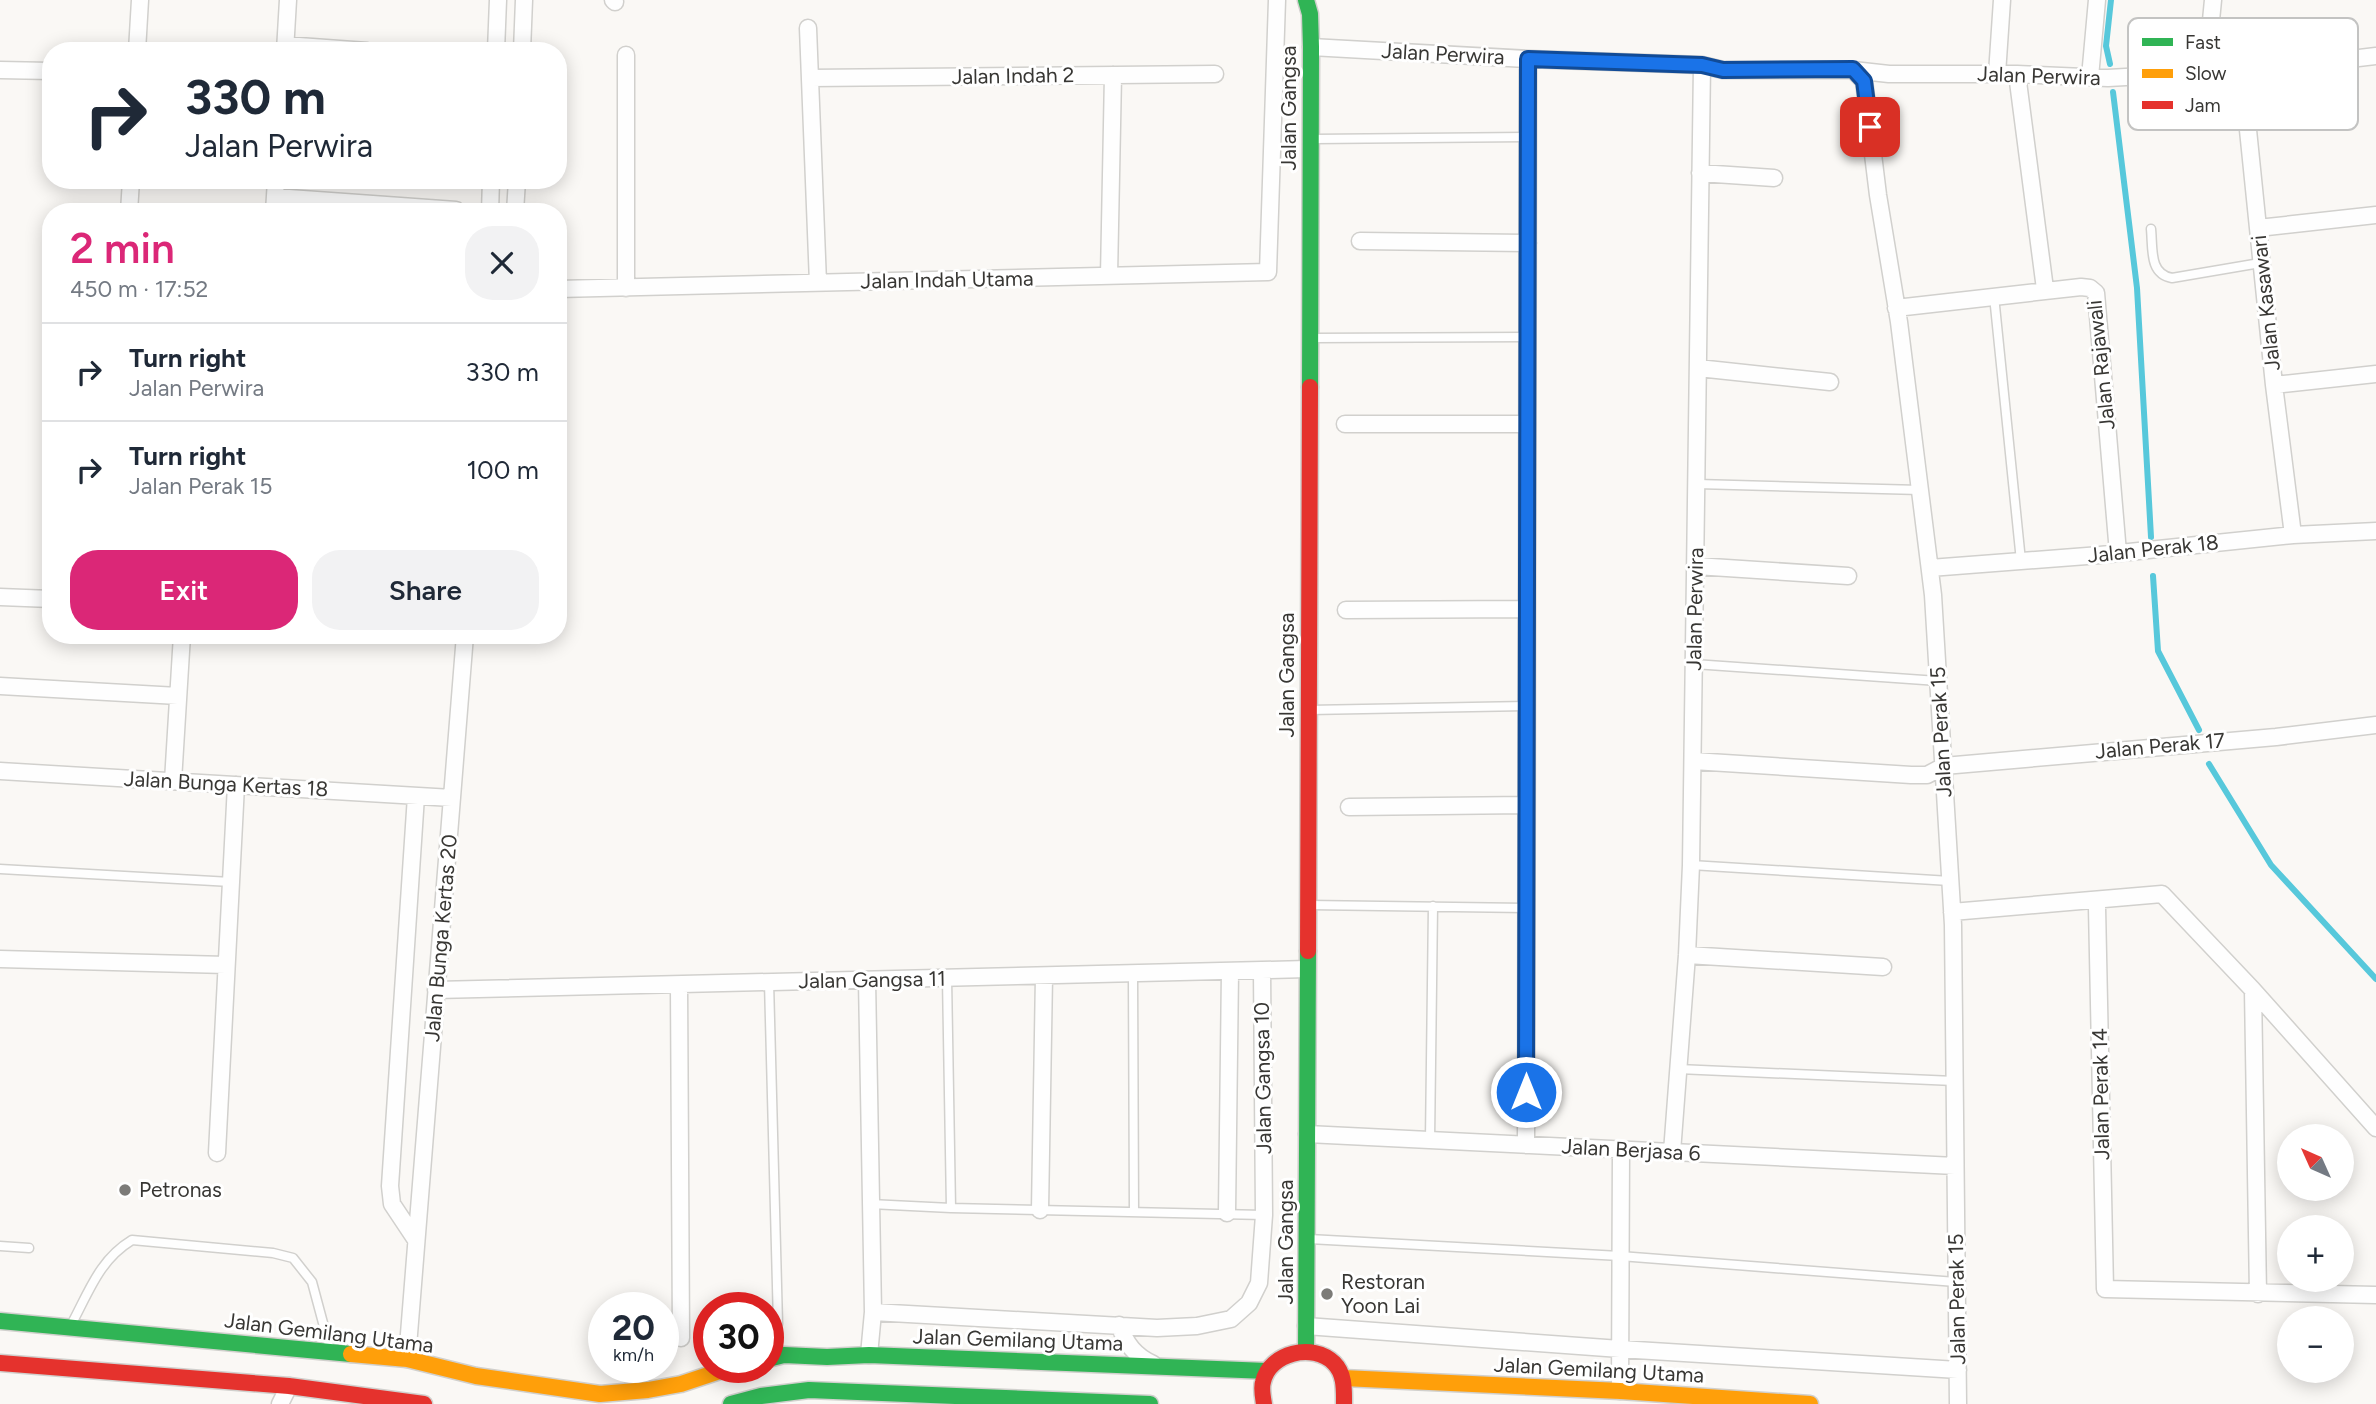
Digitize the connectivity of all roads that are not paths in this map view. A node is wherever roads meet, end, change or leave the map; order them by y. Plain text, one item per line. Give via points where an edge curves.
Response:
1 (140, 0) edge
2 (288, 0) edge
3 (498, 0) edge
4 (524, 0) edge
5 (1277, 0) edge
6 (1306, 0) edge
7 (2002, 0) edge
8 (2097, 0) edge
9 (2213, 0) edge
10 (2211, 18) edge
11 (808, 28) dead end
12 (138, 42) edge
13 (285, 42) edge
14 (496, 42) edge
15 (522, 42) edge
16 (1311, 47) junction
17 (626, 55) dead end
18 (2376, 56) edge
19 (2358, 58) edge
20 (1528, 59) junction
21 (1702, 65) junction
22 (1853, 69) junction
23 (0, 70) edge
24 (42, 71) edge
25 (1215, 74) dead end
26 (1997, 74) junction
27 (2017, 74) junction
28 (1113, 75) junction
29 (2090, 77) junction
30 (2128, 77) edge
31 (810, 78) junction
32 (2248, 130) edge
33 (1528, 137) junction
34 (1310, 139) junction
35 (1700, 173) junction
36 (1774, 178) dead end
37 (2376, 215) edge
38 (2258, 228) junction
39 (2151, 229) dead end
40 (1360, 241) dead end
41 (1528, 243) junction
42 (2260, 263) junction
43 (1109, 276) junction
44 (818, 283) junction
45 (626, 288) junction
46 (567, 289) edge
47 (2045, 289) junction
48 (1994, 296) junction
49 (1896, 308) junction
50 (1528, 337) junction
51 (1310, 338) junction
52 (1698, 368) junction
53 (2376, 374) edge
54 (1830, 382) dead end
55 (2274, 385) junction
56 (1527, 424) junction
57 (1345, 425) dead end
58 (1696, 484) junction
59 (1920, 490) junction
60 (2376, 531) edge
61 (2293, 535) junction
62 (2118, 553) junction
63 (2021, 561) junction
64 (1696, 566) junction
65 (1930, 568) junction
66 (1848, 576) dead end
67 (0, 597) edge
68 (42, 599) edge
69 (1527, 609) junction
70 (1346, 610) dead end
71 (181, 644) edge
72 (464, 644) edge
73 (1694, 664) junction
74 (1938, 681) junction
75 (0, 686) edge
76 (178, 696) junction
77 (1527, 706) junction
78 (1308, 710) junction
79 (2376, 725) edge
80 (1693, 761) junction
81 (1944, 766) junction
82 (0, 771) edge
83 (173, 781) junction
84 (236, 785) junction
85 (416, 796) junction
86 (452, 798) junction
87 (1526, 805) junction
88 (1349, 807) dead end
89 (1691, 865) junction
90 (0, 869) edge
91 (1950, 881) junction
92 (231, 882) junction
93 (2095, 900) junction
94 (1308, 905) junction
95 (1433, 906) junction
96 (1526, 908) junction
97 (1952, 912) junction
98 (1687, 955) junction
99 (0, 960) edge
100 (226, 965) junction
101 (1883, 967) dead end
102 (1307, 969) junction
103 (1262, 970) junction
104 (1230, 971) junction
105 (1133, 974) junction
106 (1044, 976) junction
107 (947, 978) junction
108 (867, 980) junction
109 (769, 982) junction
110 (679, 985) junction
111 (436, 990) junction
112 (2253, 990) junction
113 (1678, 1069) junction
114 (1954, 1081) junction
115 (2376, 1128) edge
116 (1307, 1134) junction
117 (1430, 1140) junction
118 (1525, 1145) junction
119 (1621, 1150) junction
120 (1672, 1152) junction
121 (217, 1153) dead end
122 (1955, 1166) junction
123 (870, 1204) junction
124 (951, 1209) junction
125 (1040, 1210) junction
126 (1134, 1212) junction
127 (1227, 1213) junction
128 (1264, 1215) junction
129 (1306, 1239) junction
130 (416, 1240) junction
131 (0, 1246) edge
132 (29, 1248) dead end
133 (1620, 1256) junction
134 (1957, 1282) junction
135 (778, 1292) edge
136 (2258, 1294) junction
137 (2376, 1295) edge
138 (873, 1312) junction
139 (0, 1321) edge
140 (1119, 1325) junction
141 (1306, 1326) junction
142 (70, 1327) junction
143 (681, 1338) dead end
144 (1620, 1349) junction
145 (1306, 1351) junction
146 (331, 1352) junction
147 (784, 1355) edge
148 (869, 1355) junction
149 (407, 1359) junction
150 (0, 1363) edge
151 (1160, 1367) junction
152 (1958, 1370) junction
153 (1267, 1371) junction
154 (1343, 1378) junction
155 (693, 1380) edge
156 (289, 1386) junction
157 (1620, 1391) junction
158 (280, 1404) edge
159 (424, 1404) edge
160 (732, 1404) edge
161 (1150, 1404) edge
162 (1264, 1404) edge
163 (1343, 1404) edge
164 (1810, 1404) edge
165 (1958, 1404) edge

1 - 12 street
2 - 13 street
3 - 14 street
4 - 15 street
5 - 43 street, Jalan Indah Utama via 1268,272
6 - 16 main road, Jalan Gangsa
7 - 26 street
8 - 29 street
9 - 10 street
11 - 31 street
16 - 20 street, Jalan Perwira
16 - 34 main road, Jalan Gangsa
17 - 45 street
18 - 19 street, Jalan Perwira
20 - 21 street, Jalan Perwira
20 - 33 street
21 - 22 street, Jalan Perwira via 1723,70
21 - 35 street, Jalan Perwira
22 - 26 street, Jalan Perwira via 1889,74
22 - 49 street, Jalan Perak 15 via 1864,81
23 - 24 street
25 - 28 street, Jalan Indah 2
26 - 27 street, Jalan Perwira
27 - 29 street, Jalan Perwira
27 - 47 street
28 - 31 street, Jalan Indah 2
28 - 43 street
29 - 30 street, Jalan Perwira
31 - 44 street
32 - 38 street, Jalan Kasawari
33 - 34 lane
33 - 41 street
34 - 51 main road, Jalan Gangsa
35 - 36 street
35 - 52 street, Jalan Perwira
37 - 38 street
38 - 42 street, Jalan Kasawari
39 - 42 lane via 2155,268 2162,276
40 - 41 street
41 - 50 street
42 - 55 street, Jalan Kasawari
43 - 44 street, Jalan Indah Utama
44 - 45 street, Jalan Indah Utama
45 - 46 street, Jalan Indah Utama
47 - 48 street, Jalan Rajawali
47 - 62 street, Jalan Rajawali via 2090,288 2098,298
48 - 49 street, Jalan Rajawali
48 - 63 lane
49 - 59 street, Jalan Perak 15
50 - 51 lane
50 - 56 street
51 - 78 main road, Jalan Gangsa
52 - 54 street
52 - 58 street, Jalan Perwira
53 - 55 street
55 - 61 street, Jalan Kasawari
56 - 57 street
56 - 69 street
58 - 59 lane
58 - 64 street, Jalan Perwira
59 - 65 street, Jalan Perak 15
60 - 61 street, Jalan Perak 18
61 - 62 street, Jalan Perak 18
62 - 63 street, Jalan Perak 18
63 - 65 street, Jalan Perak 18
64 - 66 street
64 - 73 street, Jalan Perwira
65 - 74 street, Jalan Perak 15
67 - 68 street
69 - 70 street
69 - 77 street
71 - 76 street
72 - 86 street, Jalan Bunga Kertas 20
73 - 74 lane
73 - 80 street, Jalan Perwira
74 - 81 street, Jalan Perak 15
75 - 76 street
76 - 83 street
77 - 78 lane
77 - 87 street
78 - 94 main road, Jalan Gangsa
79 - 81 street, Jalan Perak 17
80 - 81 street, Jalan Perak 17 via 1911,775 1927,775
80 - 89 street, Jalan Perwira
81 - 91 street, Jalan Perak 15
82 - 83 street, Jalan Bunga Kertas 18
83 - 84 street, Jalan Bunga Kertas 18
84 - 85 street, Jalan Bunga Kertas 18
84 - 92 street
85 - 86 street, Jalan Bunga Kertas 18
85 - 130 street, Jalan Bunga Kertas 20 via 390,1186 392,1204
86 - 111 street, Jalan Bunga Kertas 20
87 - 88 street
87 - 96 street
89 - 91 lane
89 - 98 street, Jalan Perwira
90 - 92 lane
91 - 97 street, Jalan Perak 15
92 - 100 street
93 - 97 street
93 - 112 street via 2162,894
93 - 136 street, Jalan Perak 14 via 2105,1289
94 - 95 lane
94 - 102 main road, Jalan Gangsa
95 - 96 lane
95 - 117 lane
96 - 118 street
97 - 114 street, Jalan Perak 15
98 - 101 street
98 - 113 street, Jalan Perwira
99 - 100 street
100 - 121 street
102 - 103 street, Jalan Gangsa 11
102 - 116 main road, Jalan Gangsa
103 - 104 street, Jalan Gangsa 11
103 - 128 street, Jalan Gangsa 10
104 - 105 street, Jalan Gangsa 11
104 - 127 street
105 - 106 street, Jalan Gangsa 11
105 - 126 lane
106 - 107 street, Jalan Gangsa 11
106 - 125 street
107 - 108 street, Jalan Gangsa 11
107 - 124 lane
108 - 109 street, Jalan Gangsa 11
108 - 123 street
109 - 110 street, Jalan Gangsa 11
109 - 135 lane
110 - 111 street, Jalan Gangsa 11
110 - 143 street
111 - 130 street, Jalan Bunga Kertas 20
112 - 115 street
112 - 136 street
113 - 114 lane
113 - 120 street, Jalan Perwira
114 - 122 street, Jalan Perak 15
116 - 117 street, Jalan Berjasa 6
116 - 129 main road, Jalan Gangsa
117 - 118 street, Jalan Berjasa 6
118 - 119 street, Jalan Berjasa 6
119 - 120 street, Jalan Berjasa 6
119 - 133 street
120 - 122 street, Jalan Berjasa 6
122 - 134 street, Jalan Perak 15
123 - 124 lane
123 - 138 street
124 - 125 lane
125 - 126 lane
126 - 127 lane
127 - 128 lane
128 - 140 street, Jalan Gangsa 10 via 1259,1283 1249,1303 1231,1319 1197,1326
129 - 133 lane
129 - 141 main road, Jalan Gangsa
130 - 149 street, Jalan Bunga Kertas 20
131 - 132 lane
133 - 134 lane
133 - 144 street
134 - 152 street, Jalan Perak 15
136 - 137 street
138 - 140 street, Jalan Gangsa 10
138 - 148 street
139 - 142 main road, Jalan Gemilang Utama
140 - 151 street via 1134,1352
141 - 144 street
141 - 145 main road, Jalan Gangsa
142 - 146 main road, Jalan Gemilang Utama
142 - 146 lane via 105,1262 132,1240 260,1252 293,1258 312,1282
144 - 152 street
144 - 157 street
145 - 153 main road via 1287,1354
145 - 154 main road via 1326,1357
146 - 149 main road, Jalan Gemilang Utama
147 - 148 main road, Jalan Gemilang Utama
148 - 151 main road, Jalan Gemilang Utama
149 - 155 main road, Jalan Gemilang Utama via 476,1376 600,1394
150 - 156 main road
151 - 153 main road, Jalan Gemilang Utama
152 - 165 street, Jalan Perak 15
153 - 162 main road via 1262,1384
154 - 157 main road, Jalan Gemilang Utama
154 - 163 main road
156 - 158 street
156 - 159 main road
157 - 164 main road, Jalan Gemilang Utama
160 - 161 main road via 809,1390

